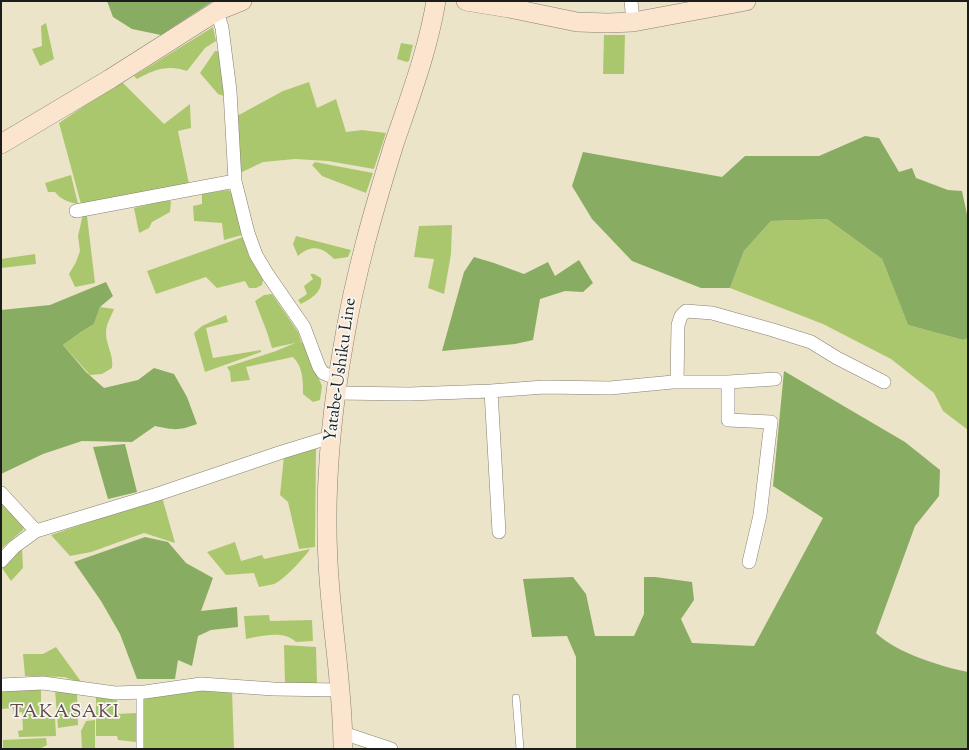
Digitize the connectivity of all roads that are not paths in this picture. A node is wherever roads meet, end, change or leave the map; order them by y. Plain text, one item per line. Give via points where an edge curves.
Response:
1 (242, 1) edge
2 (436, 1) edge
3 (466, 1) edge
4 (631, 1) edge
5 (746, 1) edge
6 (217, 11) junction
7 (633, 22) junction
8 (1, 144) edge
9 (235, 181) junction
10 (76, 211) dead end
11 (775, 379) dead end
12 (678, 382) junction
13 (728, 382) junction
14 (884, 382) dead end
15 (337, 386) junction
16 (491, 391) junction
17 (331, 437) junction
18 (1, 493) edge
19 (36, 531) junction
20 (499, 532) dead end
21 (1, 561) edge
22 (749, 562) dead end
23 (1, 685) edge
24 (340, 690) junction
25 (140, 692) junction
26 (516, 698) dead end
27 (343, 741) edge
28 (140, 749) edge
29 (391, 749) edge
30 (520, 749) edge

1 - 6 main road
2 - 15 main road, Yatabe-Ushiku Line via 421,61 357,274
3 - 7 main road via 577,22
4 - 7 street
5 - 7 main road
6 - 8 main road
6 - 9 street via 222,28 230,91
9 - 10 street
9 - 15 street via 256,254 304,327 319,367
11 - 13 street
12 - 13 street
12 - 14 street via 678,325 680,316 686,311 712,313 811,342
12 - 16 street via 610,388
13 - 22 street via 728,420 771,422 760,516
15 - 16 street via 409,394
15 - 17 main road, Yatabe-Ushiku Line
16 - 20 street
17 - 19 street
17 - 24 main road, Yatabe-Ushiku Line via 328,560
18 - 19 street
19 - 21 street via 14,547
23 - 25 street via 43,683 114,693
24 - 25 street via 200,684
24 - 27 main road, Yatabe-Ushiku Line
25 - 28 lane
26 - 30 lane
27 - 29 street

